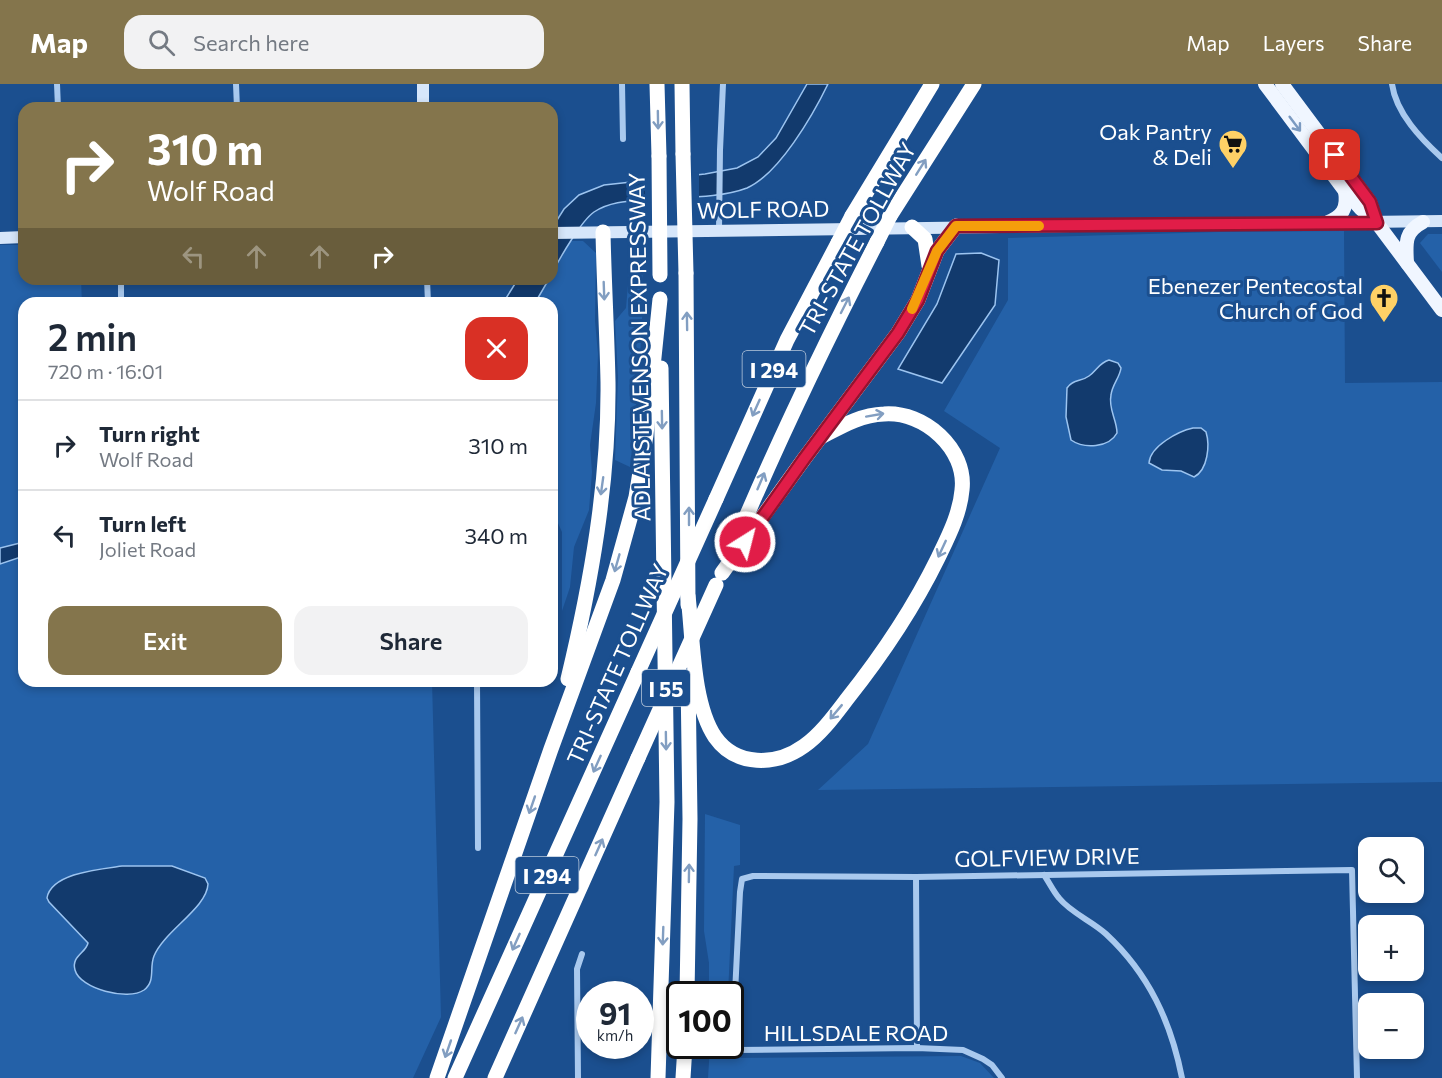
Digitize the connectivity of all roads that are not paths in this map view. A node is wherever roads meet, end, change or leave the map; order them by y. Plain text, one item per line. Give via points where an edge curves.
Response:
1 (57, 84) edge
2 (236, 84) edge
3 (423, 84) edge
4 (622, 84) edge
5 (657, 84) edge
6 (683, 84) edge
7 (723, 84) edge
8 (932, 84) edge
9 (974, 84) edge
10 (1265, 84) edge
11 (1282, 84) edge
12 (1392, 84) edge
13 (58, 102) edge
14 (237, 102) edge
15 (423, 102) edge
16 (623, 139) dead end
17 (1442, 158) edge
18 (1345, 191) junction
19 (1442, 221) edge
20 (1423, 222) junction
21 (1326, 223) junction
22 (1377, 223) junction
23 (956, 226) junction
24 (912, 227) junction
25 (719, 231) junction
26 (595, 232) junction
27 (558, 233) edge
28 (18, 237) edge
29 (0, 238) edge
30 (1407, 263) junction
31 (930, 269) junction
32 (660, 299) junction
33 (1442, 310) edge
34 (821, 437) junction
35 (719, 579) junction
36 (688, 596) junction
37 (477, 687) edge
38 (551, 749) junction
39 (478, 848) dead end
40 (1044, 875) junction
41 (916, 877) junction
42 (582, 954) dead end
43 (687, 981) edge
44 (736, 981) edge
45 (917, 1048) junction
46 (744, 1050) edge
47 (684, 1059) edge
48 (437, 1078) edge
49 (454, 1078) edge
50 (495, 1078) edge
51 (578, 1078) edge
52 (658, 1078) edge
53 (683, 1078) edge
54 (1002, 1078) edge
55 (1182, 1078) edge
56 (1357, 1078) edge

1 - 13 street
2 - 14 street
3 - 15 street
4 - 16 street
5 -> 32 highway, ADLAI STEVENSON EXPRESSWAY / I 55, bridge
36 -> 6 highway, ADLAI STEVENSON EXPRESSWAY / I 55, bridge
7 - 25 street
8 -> 49 highway, TRI-STATE TOLLWAY / I 294, bridge via 852,216 787,340
35 -> 9 highway, TRI-STATE TOLLWAY / I 294, bridge via 819,356 890,216
10 -> 18 main road
11 - 22 main road via 1370,202
12 - 17 street via 1401,110
18 - 21 main road via 1343,212
18 - 22 main road
19 - 20 street, WOLF ROAD
20 - 22 street, WOLF ROAD
20 - 30 main road via 1410,230
21 - 22 street, WOLF ROAD
21 - 23 street, WOLF ROAD
22 - 30 main road
23 - 24 street, WOLF ROAD
23 - 31 highway via 937,251
24 - 25 street, WOLF ROAD
24 - 31 highway via 926,239
25 - 26 street, WOLF ROAD
26 - 27 street, WOLF ROAD
26 -> 38 highway via 608,384 604,476 590,577
28 - 29 street
30 - 33 main road
31 - 34 highway via 918,300 898,333
32 -> 38 highway via 636,497 612,580
32 -> 52 highway, ADLAI STEVENSON EXPRESSWAY / I 55 via 667,802
34 - 35 highway
34 -> 36 highway via 854,419 885,413 913,418 939,434 952,449 963,488 951,529 907,615 857,687 805,745 785,757 764,761 740,757 719,743 707,724 699,696
50 -> 35 highway, TRI-STATE TOLLWAY / I 294, bridge
43 -> 36 highway, ADLAI STEVENSON EXPRESSWAY / I 55
37 - 39 street
38 -> 48 highway
40 - 41 street, GOLFVIEW DRIVE
40 - 55 street via 1060,900 1105,934 1134,965 1158,1002 1176,1044
40 - 56 street, GOLFVIEW DRIVE via 1352,870
41 - 44 street, GOLFVIEW DRIVE via 742,879
41 - 45 street
42 - 51 street via 578,969
45 - 46 street, HILLSDALE ROAD
45 - 54 street, HILLSDALE ROAD via 975,1054 992,1065
47 - 53 highway

